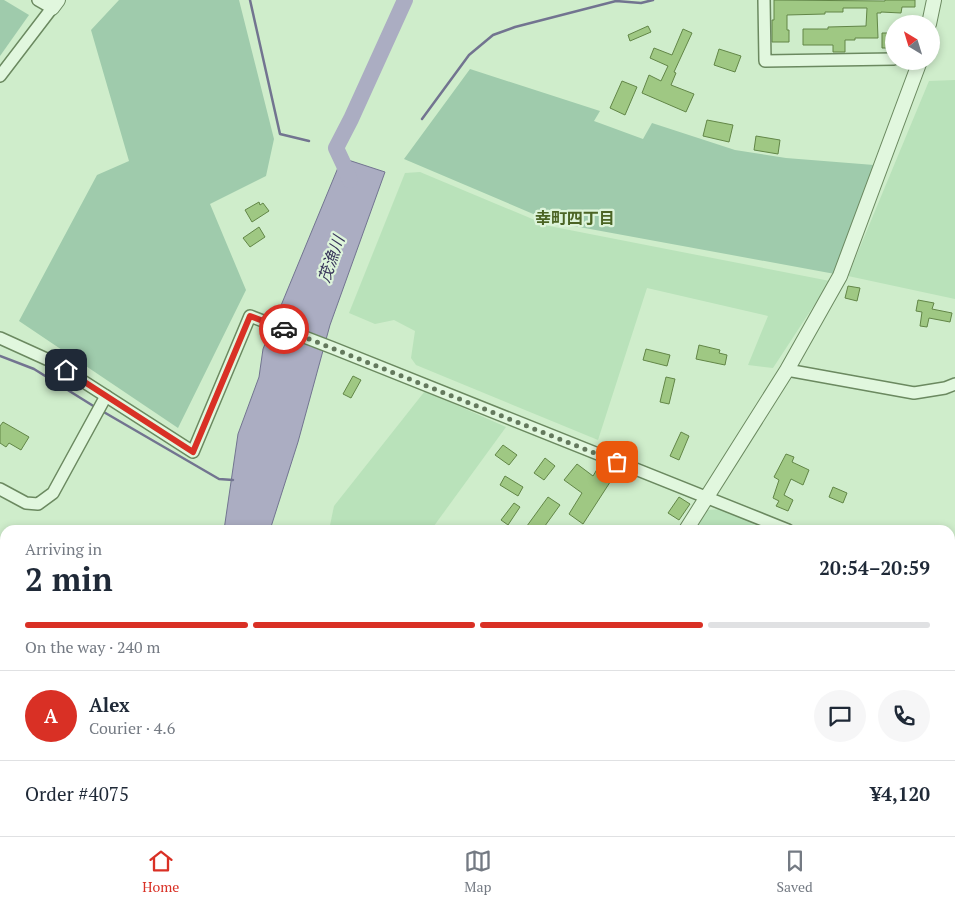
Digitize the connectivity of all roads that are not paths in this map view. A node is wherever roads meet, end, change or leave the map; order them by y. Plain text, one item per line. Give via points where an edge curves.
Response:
1 (38, 0) edge
2 (764, 0) edge
3 (934, 0) edge
4 (55, 4) edge
5 (931, 15) edge
6 (885, 59) edge
7 (917, 70) edge
8 (0, 76) edge
9 (0, 338) edge
10 (787, 370) junction
11 (955, 384) edge
12 (101, 404) junction
13 (0, 489) edge
14 (706, 497) junction
15 (689, 525) edge
16 (776, 525) edge

1 - 4 street
2 - 6 street via 765,60
3 - 5 street
4 - 8 street
7 - 10 street via 840,276
9 - 12 street via 53,362
10 - 11 street via 914,393
10 - 14 street
12 - 13 street via 53,493 38,504 26,503
12 - 14 street via 193,452 250,316
14 - 15 street
14 - 16 street

